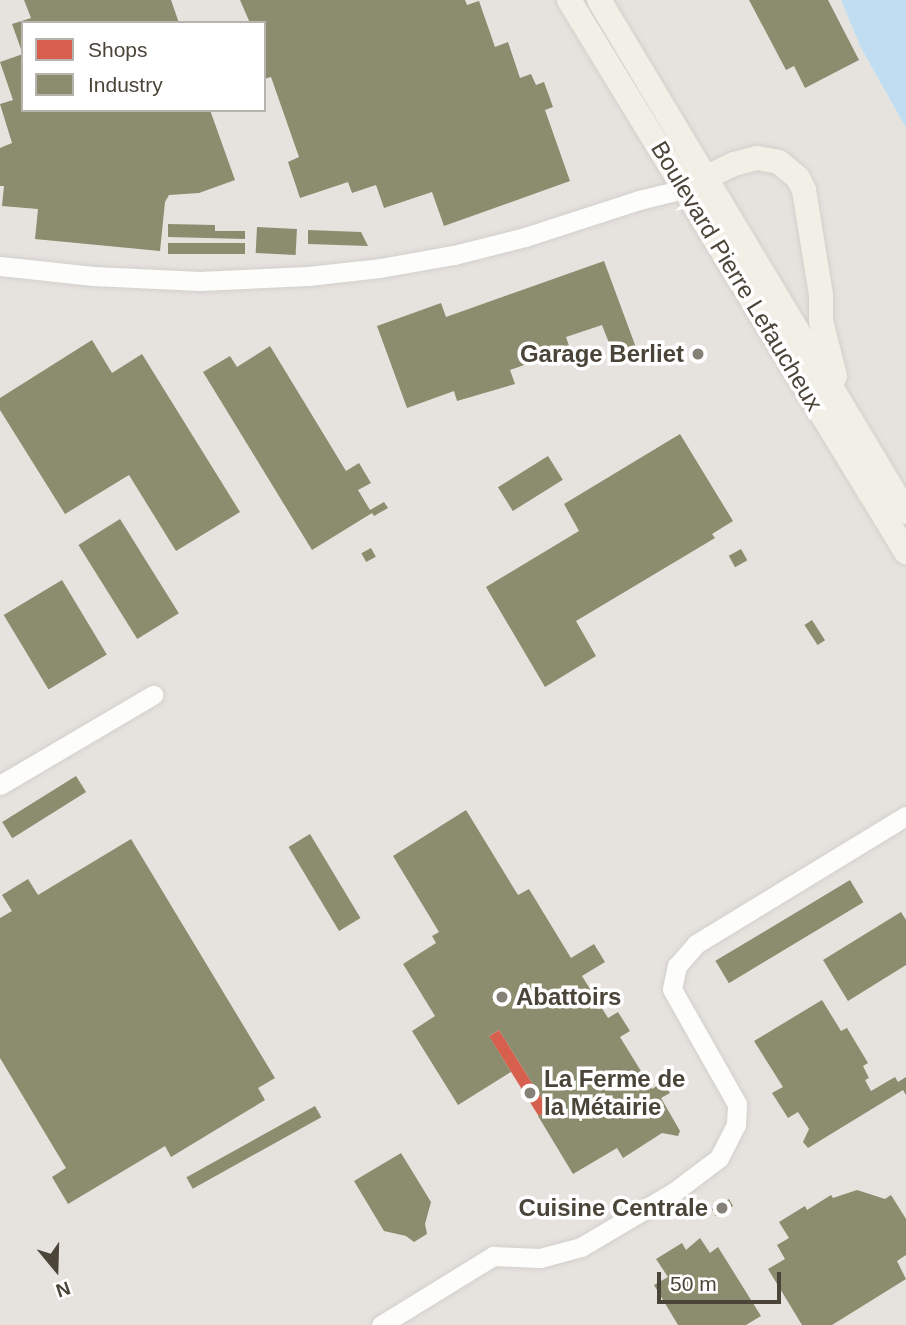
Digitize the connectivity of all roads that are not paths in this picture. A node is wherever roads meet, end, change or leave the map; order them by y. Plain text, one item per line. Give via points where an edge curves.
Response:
1 (569, 0) edge
2 (599, 0) edge
3 (705, 175) junction
4 (684, 189) junction
5 (0, 267) edge
6 (846, 414) junction
7 (906, 512) edge
8 (906, 552) edge
9 (153, 695) dead end
10 (0, 785) edge
11 (906, 817) edge
12 (381, 1325) edge

1 - 4 main road, Boulevard Pierre Lefaucheux
2 - 3 main road, Boulevard Pierre Lefaucheux
3 - 4 main road
3 - 6 main road, Boulevard Pierre Lefaucheux
3 - 6 main road via 757,158 779,162 798,178 804,190 826,348
4 - 5 street via 526,237 368,269 176,281
4 - 8 main road, Boulevard Pierre Lefaucheux
6 - 7 main road, Boulevard Pierre Lefaucheux
9 - 10 street
11 - 12 street via 696,944 677,967 672,989 737,1104 736,1125 719,1158 674,1192 581,1247 540,1258 492,1256

